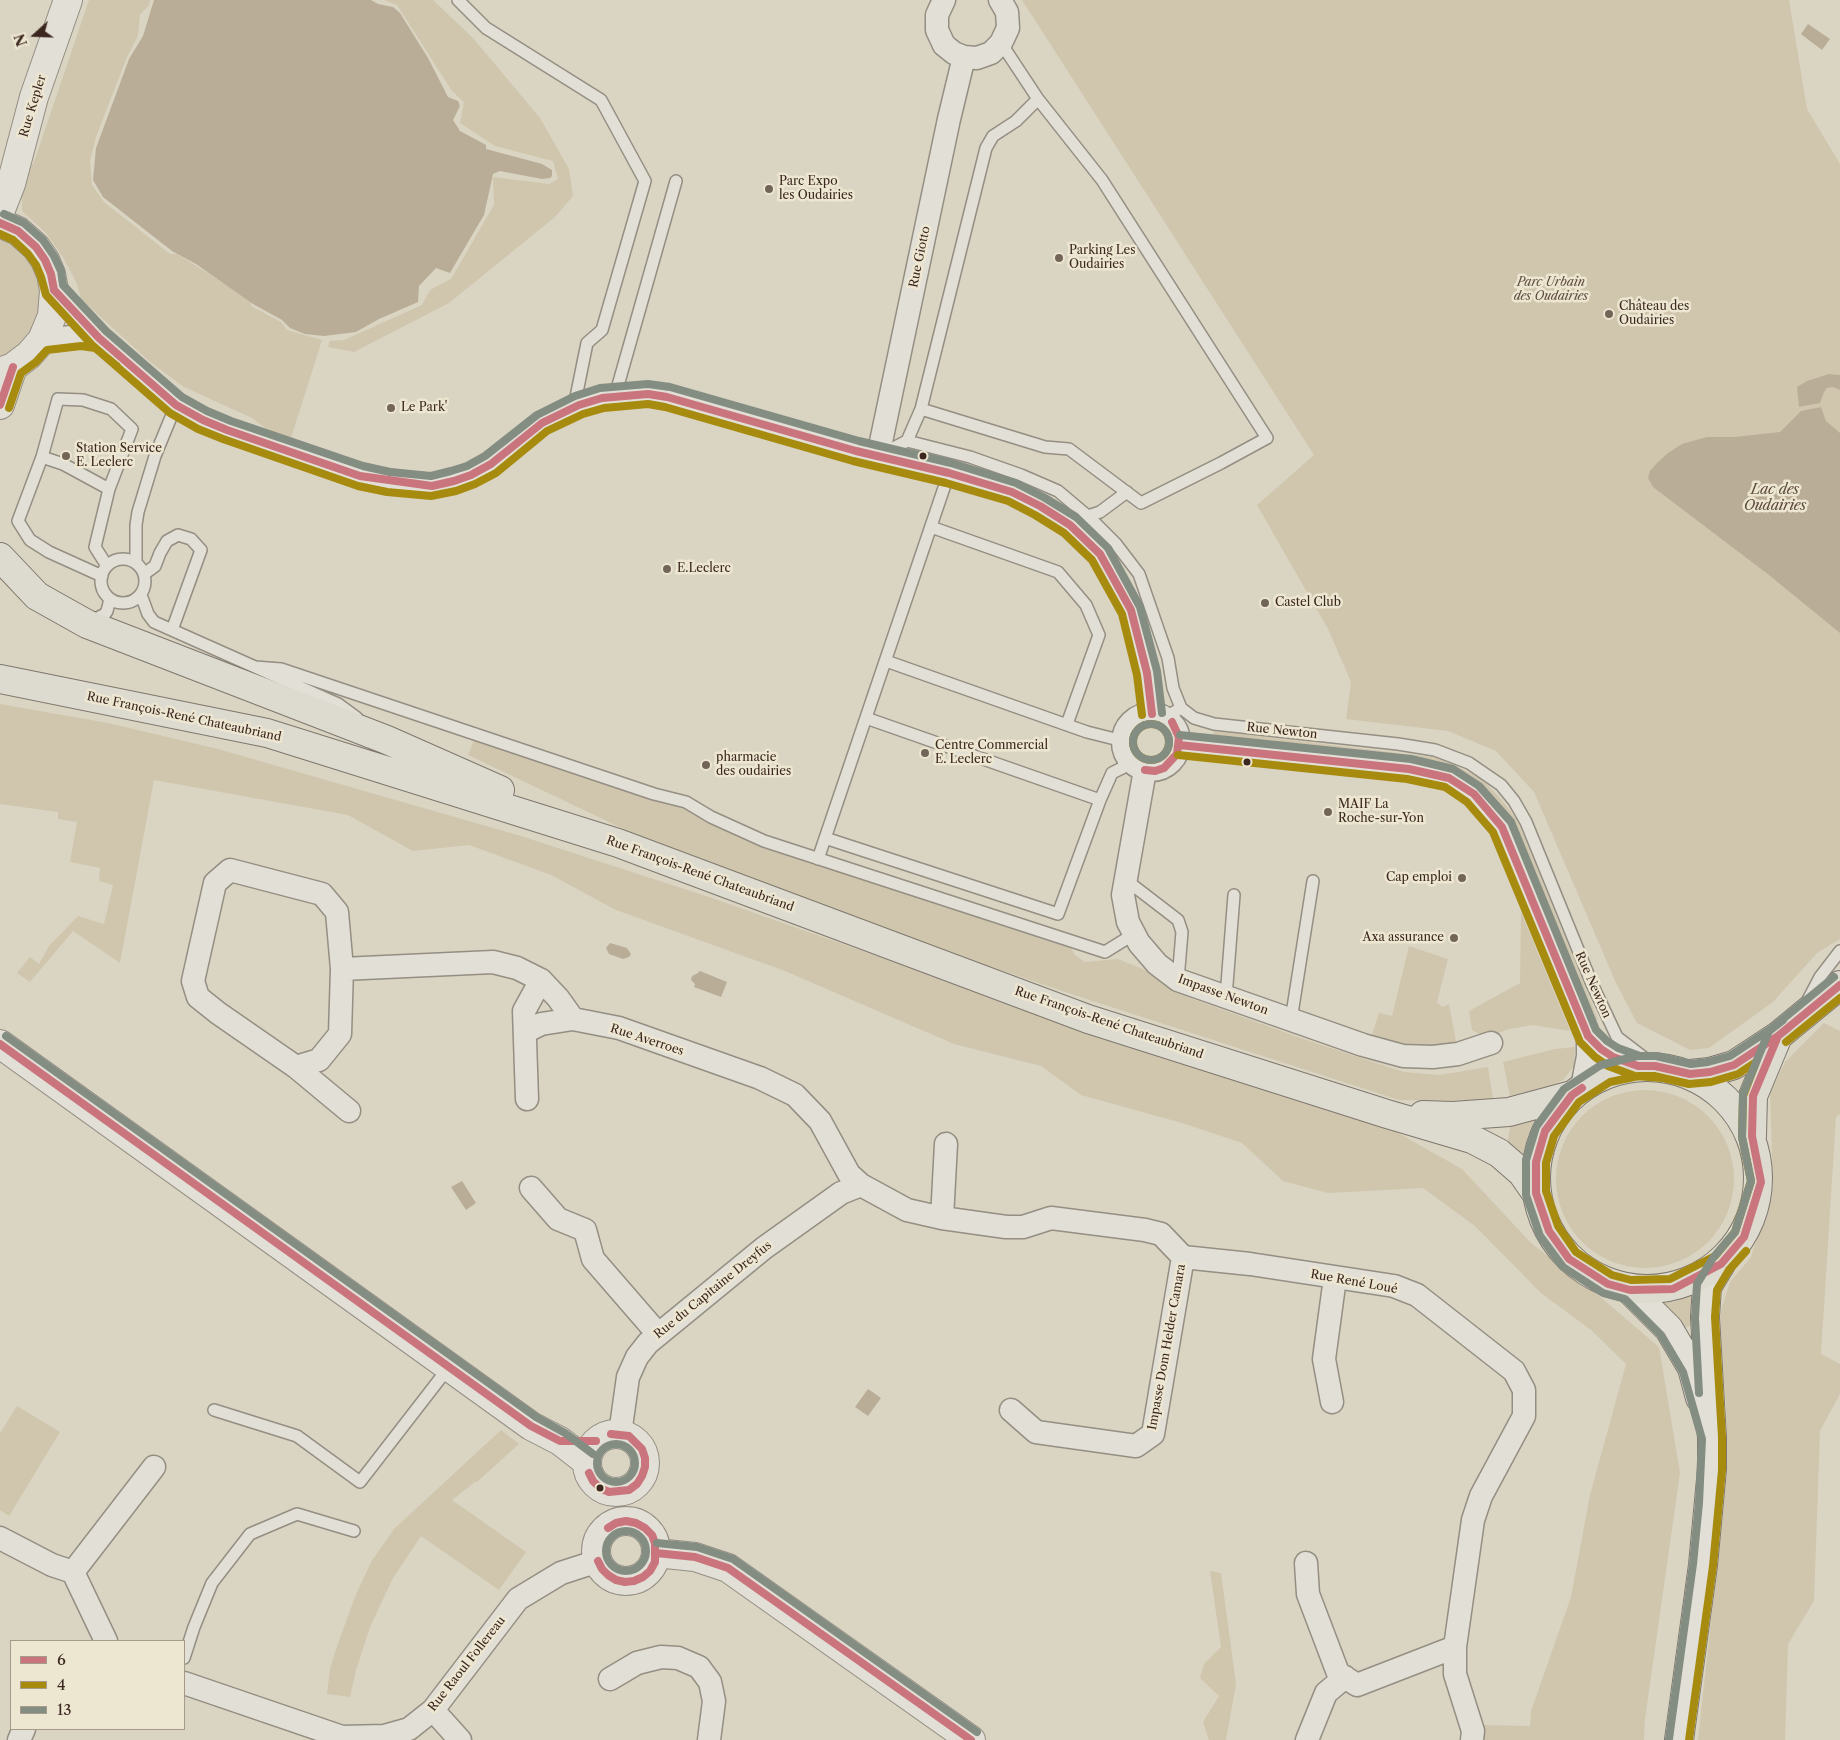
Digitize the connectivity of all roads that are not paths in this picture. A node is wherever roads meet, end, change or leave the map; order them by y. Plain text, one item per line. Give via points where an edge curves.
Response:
1 (68, 0) edge
2 (458, 0) edge
3 (944, 0) edge
4 (1000, 0) edge
5 (1001, 44) junction
6 (964, 57) junction
7 (1038, 99) junction
8 (676, 181) dead end
9 (0, 212) edge
10 (0, 223) edge
11 (54, 290) junction
12 (100, 338) junction
13 (42, 340) junction
14 (7, 369) edge
15 (615, 396) junction
16 (0, 405) edge
17 (176, 405) junction
18 (574, 407) junction
19 (921, 409) junction
20 (907, 441) junction
21 (878, 456) junction
22 (42, 457) junction
23 (949, 473) junction
24 (109, 489) junction
25 (1127, 492) junction
26 (1088, 516) junction
27 (1067, 523) junction
28 (931, 527) junction
29 (0, 556) edge
30 (136, 562) junction
31 (104, 571) junction
32 (144, 574) junction
33 (141, 594) junction
34 (110, 599) junction
35 (87, 624) junction
36 (172, 630) junction
37 (886, 661) junction
38 (255, 667) junction
39 (0, 680) edge
40 (1166, 713) junction
41 (866, 718) junction
42 (1066, 724) junction
43 (387, 740) junction
44 (1123, 740) junction
45 (1180, 745) junction
46 (1138, 766) junction
47 (1100, 800) junction
48 (825, 838) junction
49 (618, 843) junction
50 (818, 859) junction
51 (1126, 880) junction
52 (1313, 881) dead end
53 (1234, 895) dead end
54 (1134, 934) junction
55 (1840, 951) edge
56 (342, 969) junction
57 (541, 980) junction
58 (1178, 980) junction
59 (1840, 985) edge
60 (1226, 997) junction
61 (573, 1019) junction
62 (1291, 1020) junction
63 (1788, 1029) junction
64 (525, 1032) junction
65 (1588, 1036) junction
66 (1491, 1043) dead end
67 (0, 1044) edge
68 (1647, 1066) junction
69 (296, 1067) junction
70 (1690, 1074) junction
71 (1577, 1091) junction
72 (527, 1099) dead end
73 (349, 1111) dead end
74 (1387, 1114) junction
75 (1752, 1136) junction
76 (946, 1144) dead end
77 (860, 1185) junction
78 (531, 1188) dead end
79 (1536, 1193) junction
80 (942, 1218) junction
81 (1183, 1256) junction
82 (1721, 1264) junction
83 (1335, 1278) junction
84 (1630, 1290) junction
85 (658, 1334) junction
86 (449, 1367) junction
87 (1332, 1402) dead end
88 (214, 1410) dead end
89 (1011, 1410) dead end
90 (1712, 1438) junction
91 (601, 1446) junction
92 (154, 1467) dead end
93 (637, 1484) junction
94 (600, 1488) junction
95 (608, 1528) junction
96 (645, 1528) junction
97 (354, 1532) dead end
98 (0, 1538) edge
99 (656, 1553) junction
100 (598, 1561) junction
101 (1306, 1563) dead end
102 (73, 1572) junction
103 (106, 1640) edge
104 (1455, 1647) junction
105 (185, 1655) edge
106 (1345, 1677) junction
107 (610, 1679) dead end
108 (185, 1683) edge
109 (433, 1710) junction
110 (460, 1740) edge
111 (709, 1740) edge
112 (971, 1740) edge
113 (1307, 1740) edge
114 (1472, 1740) edge
115 (1679, 1740) edge

1 - 9 street, Rue Kepler via 34,97 11,184
2 - 18 lane via 486,28 600,100 645,182 602,330 587,343
3 - 6 street via 937,16 937,30 944,44
4 - 5 street via 1007,12 1008,28
5 - 6 street via 978,58
5 - 7 lane
6 - 21 street, Rue Giotto
7 - 19 lane via 1016,122 993,136 986,148
7 - 25 lane via 1102,180 1267,438 1141,503
8 - 15 lane
10 - 11 street via 18,231 36,247 51,274
11 - 12 street
11 - 13 street via 52,316
12 - 13 street via 81,336
12 - 17 street
13 - 14 street via 30,355
14 - 16 street
15 - 18 street
15 - 21 street via 648,394 667,397
17 - 18 street via 227,430 360,476 432,486 471,476 515,447 542,423
17 - 30 lane via 155,456 138,512
19 - 20 lane
19 - 25 lane via 1044,447 1070,449
20 - 21 lane
20 - 26 lane via 970,457 1058,490
21 - 23 street
22 - 24 lane via 63,464
22 - 24 lane via 58,399 83,400 111,409 132,429
22 - 31 lane via 18,521 30,540 48,552
23 - 27 street via 1012,492
23 - 28 lane
24 - 31 lane via 95,547
25 - 26 lane via 1100,512
26 - 27 lane
26 - 40 lane via 1116,544 1139,574 1168,658 1173,688
27 - 40 street via 1100,554 1131,610 1147,673
28 - 37 lane
28 - 42 lane via 1058,572 1086,605 1099,634
29 - 35 main road via 37,596
30 - 31 lane via 123,558
30 - 32 lane
31 - 34 lane via 102,587
32 - 33 lane
32 - 36 lane via 155,566 167,541 178,535 191,540 201,550
33 - 34 lane via 130,602
33 - 36 lane via 154,622
34 - 35 lane via 108,611
35 - 43 main road
36 - 38 lane
37 - 41 lane
37 - 42 lane
38 - 43 lane via 338,704
38 - 50 lane via 280,668 686,802 764,841
39 - 49 main road, Rue François-René Chateaubriand via 267,733
40 - 44 street via 1135,719
40 - 45 street via 1176,729
40 - 68 lane, Rue Newton via 1214,724 1436,750 1469,763 1500,785 1526,822 1617,1037
41 - 47 lane
41 - 48 lane
42 - 44 lane
43 - 49 main road
44 - 46 street via 1124,749
45 - 46 street via 1172,762 1164,768 1155,770
45 - 65 street, Rue Newton via 1409,769 1449,778 1474,794 1502,827
46 - 47 lane via 1112,773
46 - 51 street, Impasse Newton
47 - 48 lane via 1058,914
48 - 50 lane
49 - 74 main road, Rue François-René Chateaubriand via 1088,1019
50 - 54 lane via 1105,952
51 - 54 street, Impasse Newton via 1123,895 1128,922
51 - 58 lane via 1178,920 1182,932
52 - 62 lane
53 - 60 lane
54 - 58 street, Impasse Newton via 1156,964
55 - 63 lane
56 - 57 street via 493,962 517,968
56 - 69 street via 340,1034 319,1060
56 - 69 street via 337,912 322,894 230,870 215,882 193,981 198,997
57 - 61 street
57 - 64 street via 524,1011
58 - 60 street, Impasse Newton
59 - 63 main road
60 - 62 street, Impasse Newton
61 - 64 street, Rue Averroes via 541,1024
61 - 77 street, Rue Averroes via 619,1028 760,1078 795,1094 820,1121 849,1174
62 - 66 street, Impasse Newton via 1363,1046 1404,1056 1458,1054
63 - 70 main road via 1734,1065
63 - 75 main road via 1753,1096
64 - 72 street
65 - 68 street, Rue Newton via 1613,1057
65 - 71 street, Rue Newton via 1588,1056
67 - 86 street
68 - 70 main road
68 - 71 main road via 1606,1073
69 - 73 street
70 - 75 main road via 1727,1099
71 - 74 main road, Rue François-René Chateaubriand via 1509,1112 1453,1116
71 - 79 main road via 1545,1131 1536,1162
74 - 79 main road, Rue François-René Chateaubriand via 1492,1148 1522,1173
75 - 82 main road via 1760,1182 1744,1237
76 - 80 street
77 - 80 street via 907,1210
77 - 85 street, Rue du Capitaine Dreyfus via 841,1193 764,1248
78 - 85 street via 558,1219 585,1230 593,1259
79 - 84 main road via 1549,1231 1569,1259 1608,1284
80 - 81 street via 1023,1228 1050,1218 1145,1230 1161,1234
81 - 83 street, Rue René Loué
81 - 89 street, Impasse Dom Helder Camara via 1153,1434 1136,1446 1036,1432
82 - 84 main road via 1673,1288
82 - 90 street via 1707,1287 1705,1317
83 - 87 street via 1324,1358
83 - 104 street, Rue René Loué via 1394,1286 1417,1295 1514,1371 1524,1390 1524,1416 1481,1496 1472,1520
84 - 90 street via 1669,1329 1692,1368
85 - 91 street, Rue du Capitaine Dreyfus via 637,1357
86 - 88 lane via 360,1482 297,1436
86 - 91 street via 531,1426 560,1441
90 - 115 street via 1705,1547
91 - 93 street via 629,1436 636,1442 645,1458 645,1467
91 - 94 street via 588,1472
92 - 102 street
93 - 94 street via 619,1492
93 - 96 street
94 - 95 street
95 - 96 street via 626,1521
95 - 100 street via 597,1543
96 - 99 street via 652,1535
97 - 105 lane via 297,1514 250,1534 212,1583
98 - 102 street via 52,1565
99 - 100 street via 650,1571 634,1581 616,1580 602,1569
99 - 112 street via 694,1557 728,1568
100 - 109 street, Rue Raoul Follereau via 561,1572 518,1599
101 - 106 street via 1308,1594 1338,1673
102 - 103 street
104 - 106 street via 1356,1685
104 - 114 street, Rue René Loué via 1455,1674 1473,1731
106 - 113 street via 1326,1693
107 - 111 street via 637,1662 661,1657 678,1658 698,1667 710,1682 714,1701
108 - 109 street, Rue Raoul Follereau via 342,1737 384,1736 409,1729
109 - 110 street

